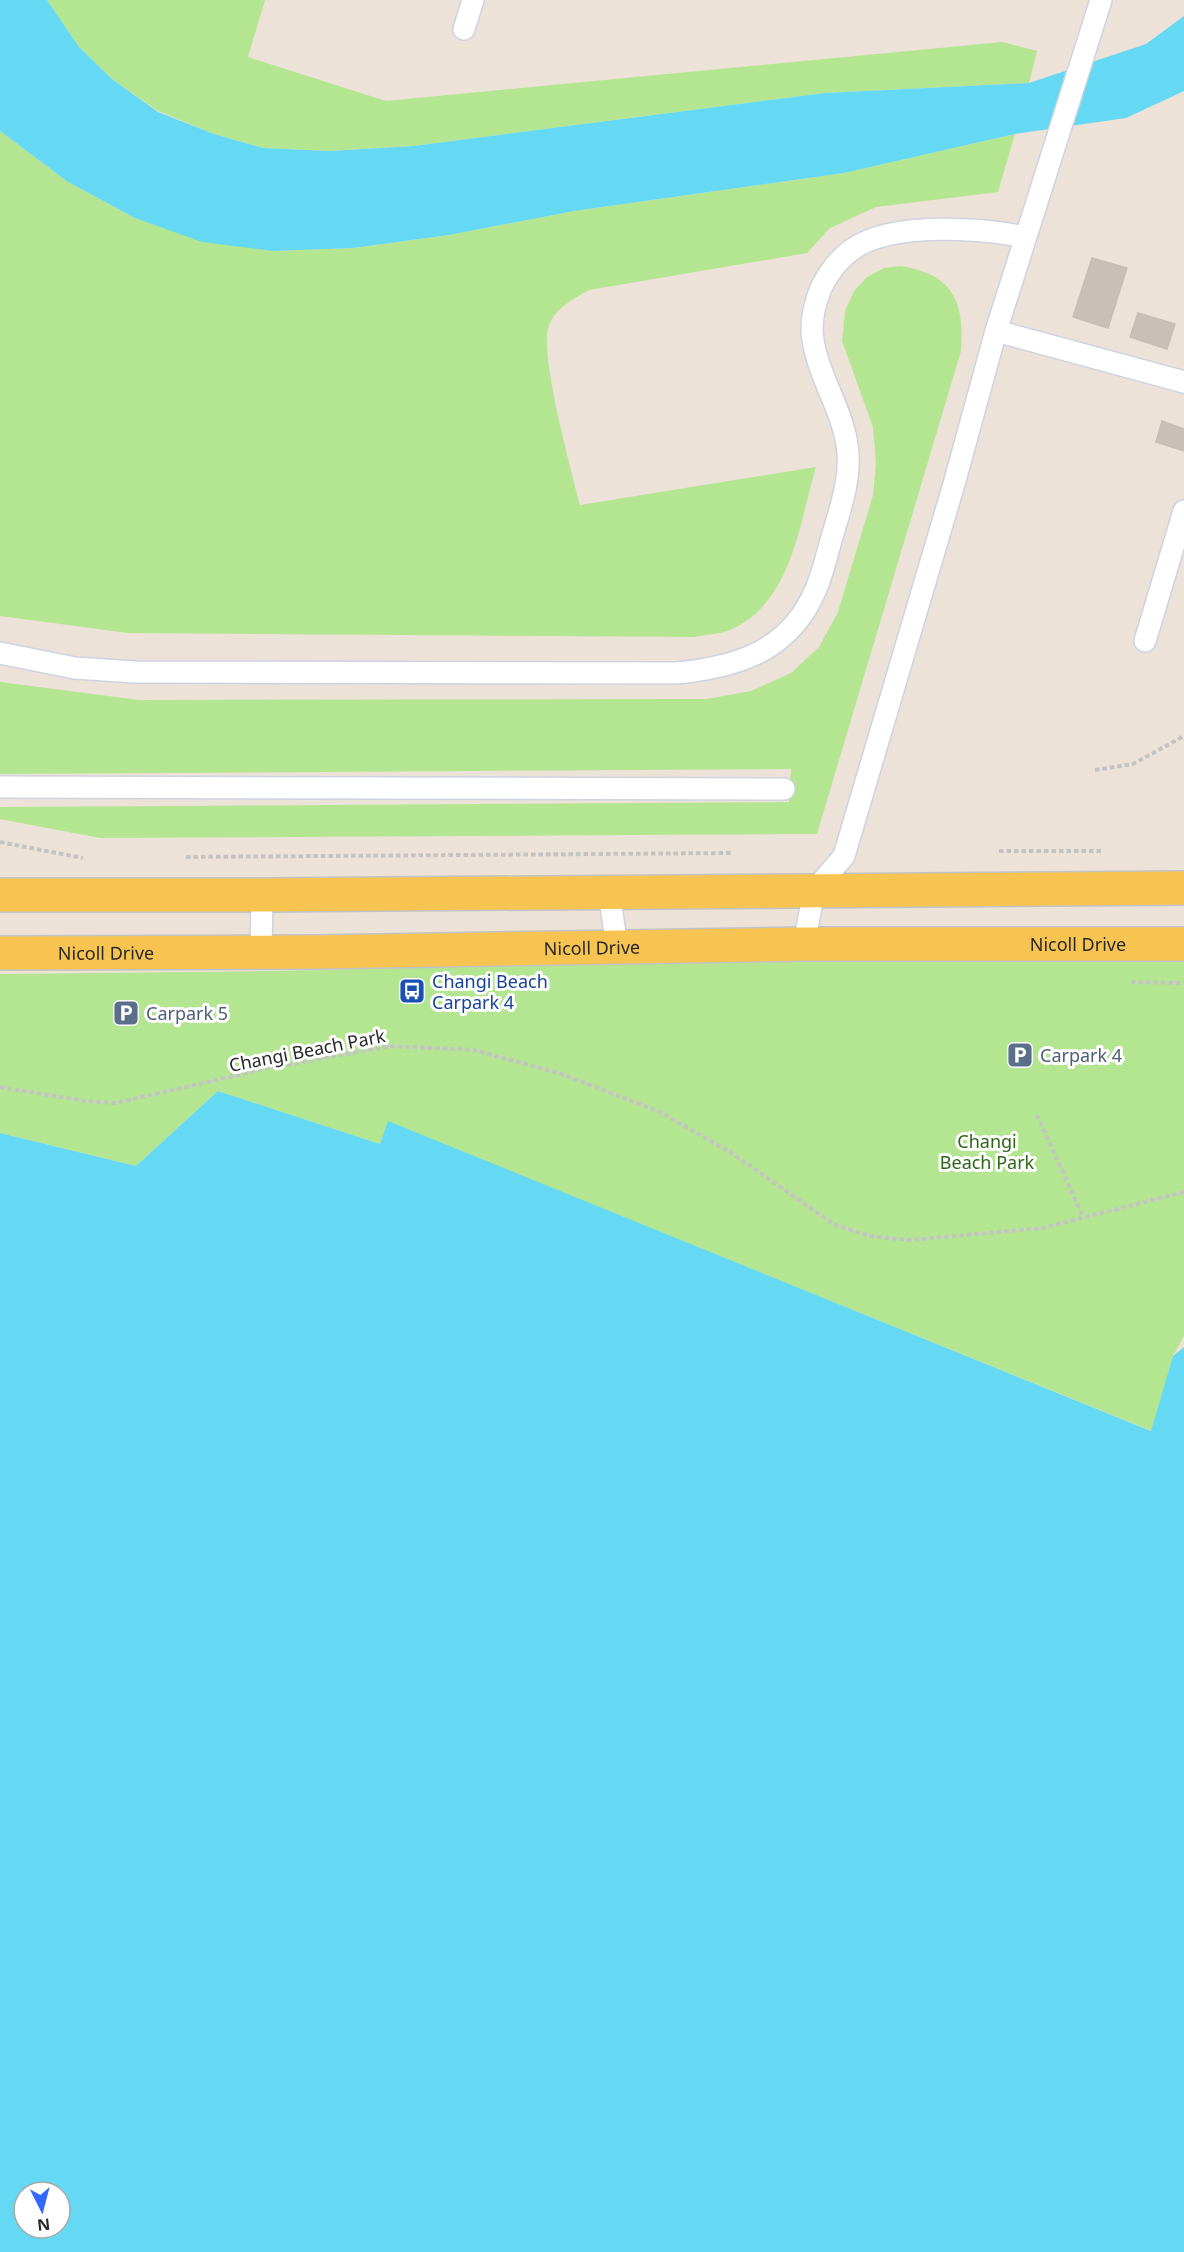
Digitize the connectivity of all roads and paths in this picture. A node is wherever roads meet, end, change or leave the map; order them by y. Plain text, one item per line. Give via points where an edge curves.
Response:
1 (473, 0) edge
2 (1101, 0) edge
3 (464, 28) dead end
4 (1025, 237) junction
5 (996, 331) junction
6 (1184, 382) edge
7 (1184, 512) edge
8 (1145, 641) dead end
9 (0, 653) edge
10 (1184, 736) edge
11 (1095, 770) dead end
12 (0, 787) edge
13 (784, 789) dead end
14 (0, 842) edge
15 (738, 854) dead end
16 (178, 857) dead end
17 (89, 859) dead end
18 (1184, 888) edge
19 (814, 891) junction
20 (609, 892) junction
21 (0, 895) edge
22 (262, 896) junction
23 (804, 944) junction
24 (1184, 944) edge
25 (617, 948) junction
26 (0, 952) edge
27 (261, 952) junction
28 (0, 1088) edge
29 (1037, 1115) dead end
30 (1184, 1192) edge
31 (1083, 1217) junction

1 - 3 lane
2 - 4 lane
4 - 5 lane
4 - 9 lane via 988,229 889,235 856,246 836,264 816,300 811,322 813,343 845,435 848,454 843,500 817,588 805,612 761,652 734,665 677,673 135,672 75,668
5 - 6 lane
5 - 19 lane via 844,856
7 - 8 lane
10 - 11 path via 1133,764
12 - 13 lane
14 - 17 path
15 - 16 path
18 - 19 main road
19 - 20 main road
19 - 23 lane
20 - 22 main road
20 - 25 lane
21 - 22 main road
22 - 27 lane
23 - 24 main road, Nicoll Drive
23 - 25 main road, Nicoll Drive
25 - 27 main road, Nicoll Drive
26 - 27 main road, Nicoll Drive
28 - 31 path, Changi Beach Park via 116,1103 264,1069 390,1046 474,1050 562,1074 660,1112 730,1152 836,1225 870,1236 910,1240 1043,1228
29 - 31 path
30 - 31 path, Changi Beach Park

